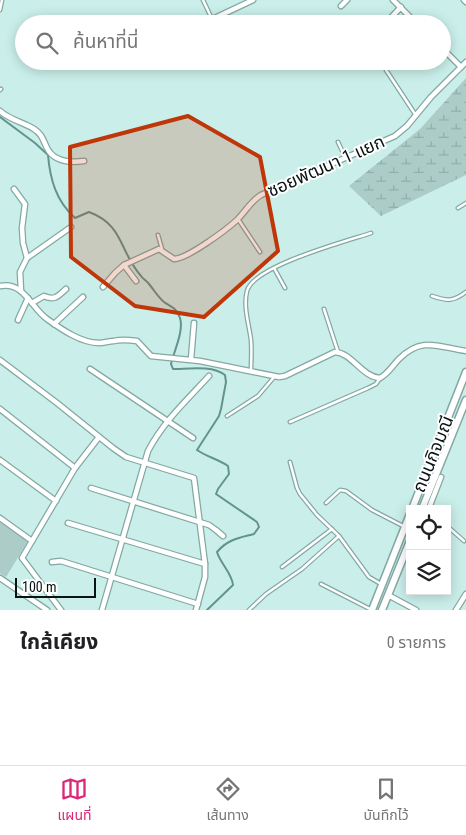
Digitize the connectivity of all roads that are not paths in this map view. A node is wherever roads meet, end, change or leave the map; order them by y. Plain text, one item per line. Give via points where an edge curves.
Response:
1 (2, 0) edge
2 (202, 0) edge
3 (252, 0) edge
4 (347, 0) edge
5 (393, 0) edge
6 (341, 6) dead end
7 (400, 8) junction
8 (0, 10) edge
9 (210, 15) edge
10 (220, 15) edge
11 (393, 15) edge
12 (407, 15) edge
13 (451, 57) edge
14 (466, 62) edge
15 (461, 67) junction
16 (386, 70) dead end
17 (0, 111) edge
18 (416, 115) junction
19 (338, 142) dead end
20 (345, 157) junction
21 (84, 161) dead end
22 (14, 189) dead end
23 (466, 204) edge
24 (458, 208) dead end
25 (238, 219) junction
26 (71, 227) dead end
27 (371, 233) dead end
28 (158, 235) dead end
29 (162, 249) junction
30 (260, 252) dead end
31 (27, 258) junction
32 (124, 265) junction
33 (274, 268) junction
34 (136, 281) dead end
35 (0, 286) edge
36 (103, 287) dead end
37 (285, 288) dead end
38 (66, 289) dead end
39 (21, 291) junction
40 (466, 292) edge
41 (432, 296) dead end
42 (83, 297) dead end
43 (28, 298) junction
44 (32, 303) junction
45 (324, 309) dead end
46 (18, 320) dead end
47 (194, 323) dead end
48 (54, 324) junction
49 (466, 351) edge
50 (338, 352) junction
51 (190, 359) junction
52 (0, 360) edge
53 (90, 369) dead end
54 (251, 371) junction
55 (466, 372) edge
56 (209, 376) dead end
57 (275, 376) junction
58 (380, 378) junction
59 (466, 400) edge
60 (0, 409) edge
61 (227, 416) dead end
62 (168, 421) junction
63 (290, 422) dead end
64 (98, 437) junction
65 (193, 438) dead end
66 (0, 460) edge
67 (290, 462) dead end
68 (143, 463) junction
69 (75, 468) junction
70 (441, 477) dead end
71 (91, 488) dead end
72 (56, 501) junction
73 (134, 501) junction
74 (326, 502) dead end
75 (414, 505) edge
76 (427, 505) edge
77 (427, 505) edge
78 (0, 518) edge
79 (200, 522) junction
80 (406, 522) edge
81 (68, 523) dead end
82 (404, 526) junction
83 (332, 529) junction
84 (451, 530) edge
85 (223, 536) dead end
86 (339, 536) junction
87 (123, 539) junction
88 (32, 541) junction
89 (464, 541) dead end
90 (406, 550) edge
91 (52, 562) dead end
92 (205, 564) junction
93 (282, 567) dead end
94 (0, 578) edge
95 (112, 578) junction
96 (320, 584) dead end
97 (382, 584) junction
98 (388, 595) junction
99 (466, 596) edge
100 (198, 604) junction
101 (47, 610) edge
102 (61, 610) edge
103 (102, 610) edge
104 (196, 610) edge
105 (249, 610) edge
106 (372, 610) edge
107 (382, 610) edge
108 (416, 610) edge
109 (456, 610) edge

1 - 8 lane
2 - 9 lane
3 - 10 street
4 - 6 street
5 - 7 street
7 - 11 street
7 - 12 street
13 - 15 street
14 - 15 street, ซอยพัฒนา 1 แยก
15 - 18 street, ซอยพัฒนา 1 แยก
16 - 18 lane
17 - 21 street via 34,129 57,160
18 - 20 street, ซอยพัฒนา 1 แยก via 395,136
19 - 20 lane
20 - 25 street, ซอยพัฒนา 1 แยก via 257,197
22 - 31 street via 25,204 22,228
23 - 24 lane
25 - 29 street, ซอยพัฒนา 1 แยก via 222,233 178,259
25 - 30 lane
26 - 31 street
27 - 33 lane
28 - 29 lane
29 - 32 street
31 - 39 street via 20,272
32 - 34 street
32 - 36 street
33 - 37 lane
33 - 54 lane via 252,282 248,289 246,305
35 - 39 street via 13,286
38 - 44 street via 58,297 44,296
39 - 43 street
40 - 41 lane via 446,300
42 - 48 street
43 - 44 street
43 - 46 street
44 - 48 street
45 - 50 lane
47 - 51 street
48 - 51 street via 92,343 137,341 151,356
49 - 58 street via 419,345 403,355
50 - 57 street via 286,376
50 - 58 street via 370,375
51 - 54 street
52 - 64 street
53 - 62 street
54 - 57 street
55 - 75 main road, ถนนกิจมณี
56 - 62 street
57 - 61 lane via 258,396
58 - 63 lane via 368,388
59 - 76 main road, ถนนกิจมณี
60 - 69 street
62 - 65 street
62 - 68 street
64 - 68 street via 126,457
64 - 69 street
66 - 72 street
67 - 83 lane via 296,488
68 - 73 street
68 - 79 street via 194,478
69 - 72 street
70 - 77 street
71 - 73 street
72 - 88 street
73 - 79 street
73 - 87 street
74 - 82 lane via 340,490 346,491 372,510
78 - 88 street
79 - 85 street
79 - 92 street
80 - 82 main road, ถนนกิจมณี
81 - 87 street
82 - 97 main road, ถนนกิจมณี
83 - 86 lane
83 - 93 lane
84 - 89 lane
86 - 97 lane via 369,577
86 - 105 lane
87 - 92 street
87 - 95 street
88 - 102 street via 23,559
90 - 98 main road
91 - 95 street via 61,561
92 - 100 street
94 - 101 street
95 - 100 street
95 - 103 street
96 - 106 lane
97 - 106 main road, ถนนกิจมณี
98 - 107 main road
98 - 108 street
99 - 109 street
100 - 104 street

